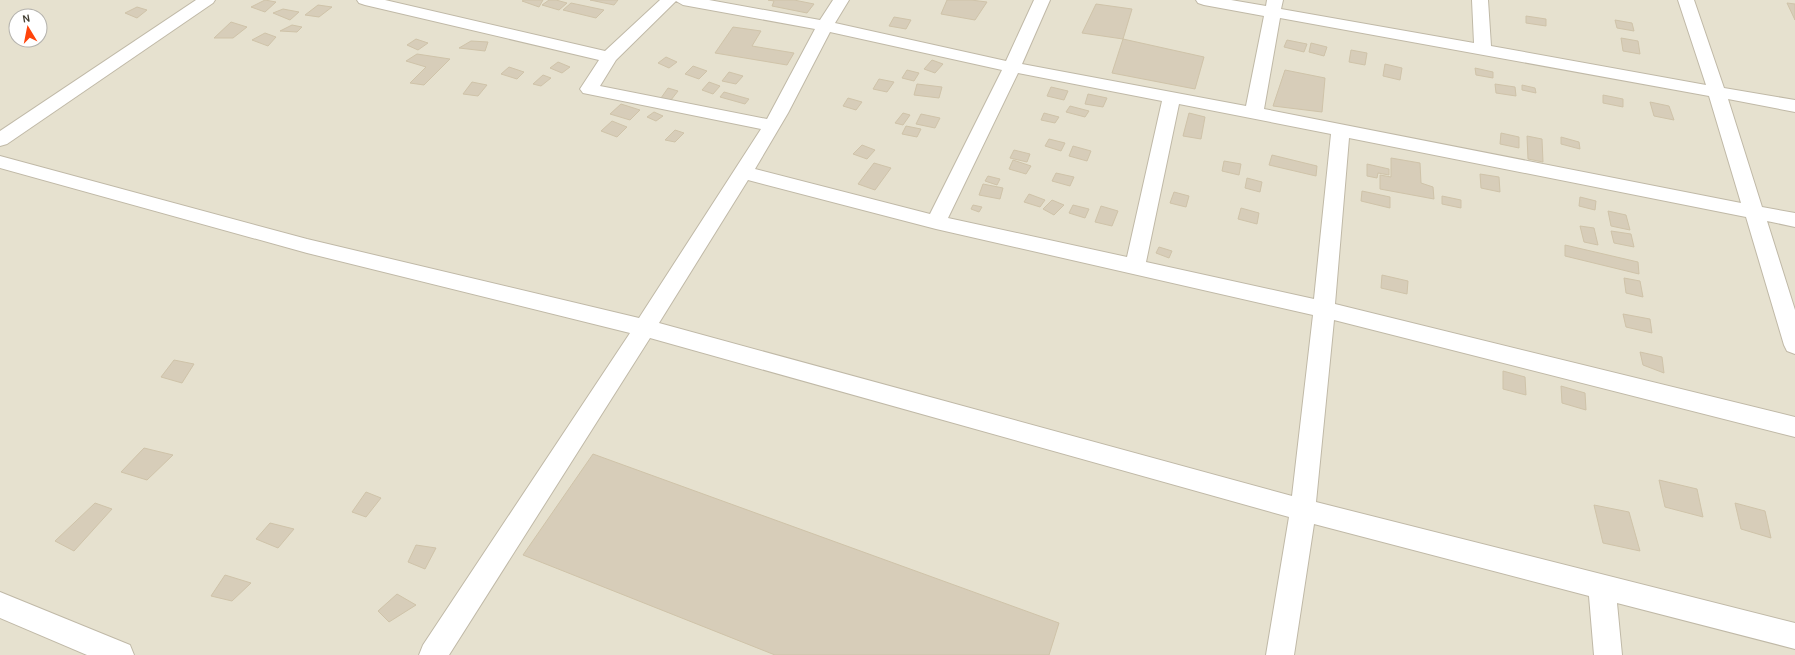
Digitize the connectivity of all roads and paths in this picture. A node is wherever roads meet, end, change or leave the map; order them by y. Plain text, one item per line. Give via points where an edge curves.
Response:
1 (207, 0) edge
2 (365, 0) edge
3 (669, 0) edge
4 (683, 0) edge
5 (841, 0) edge
6 (1042, 0) edge
7 (1204, 0) edge
8 (1480, 0) edge
9 (1686, 0) edge
10 (1274, 6) edge
11 (824, 26) junction
12 (1483, 50) junction
13 (609, 57) junction
14 (1012, 67) junction
15 (1718, 92) junction
16 (1172, 97) junction
17 (1795, 106) edge
18 (1254, 112) junction
19 (772, 126) junction
20 (1341, 129) junction
21 (0, 140) edge
22 (0, 162) edge
23 (743, 172) junction
24 (1755, 212) junction
25 (1795, 220) edge
26 (936, 222) junction
27 (1135, 266) junction
28 (1324, 309) junction
29 (645, 328) junction
30 (1795, 345) edge
31 (1795, 427) edge
32 (1303, 510) junction
33 (1602, 586) junction
34 (0, 605) edge
35 (1795, 636) edge
36 (120, 655) edge
37 (433, 655) edge
38 (1280, 655) edge
39 (1608, 655) edge

1 - 21 street
2 - 13 street
3 - 13 street
4 - 11 street
5 - 11 street
6 - 14 street
7 - 10 street
8 - 12 street
9 - 15 street
10 - 12 street
10 - 18 street
11 - 14 street
11 - 19 street
12 - 15 street
13 - 19 street via 589,89
14 - 16 street
14 - 26 street
15 - 17 street
15 - 24 street
16 - 18 street
16 - 27 street
18 - 20 street
19 - 23 street
20 - 24 street
20 - 28 street
22 - 29 street via 307,246
23 - 26 street
23 - 29 street
24 - 25 street
24 - 30 street
26 - 27 street
27 - 28 street
28 - 31 street
28 - 32 street
29 - 32 street
29 - 37 street
32 - 33 street
32 - 38 street
33 - 35 street
33 - 39 street
34 - 36 street

